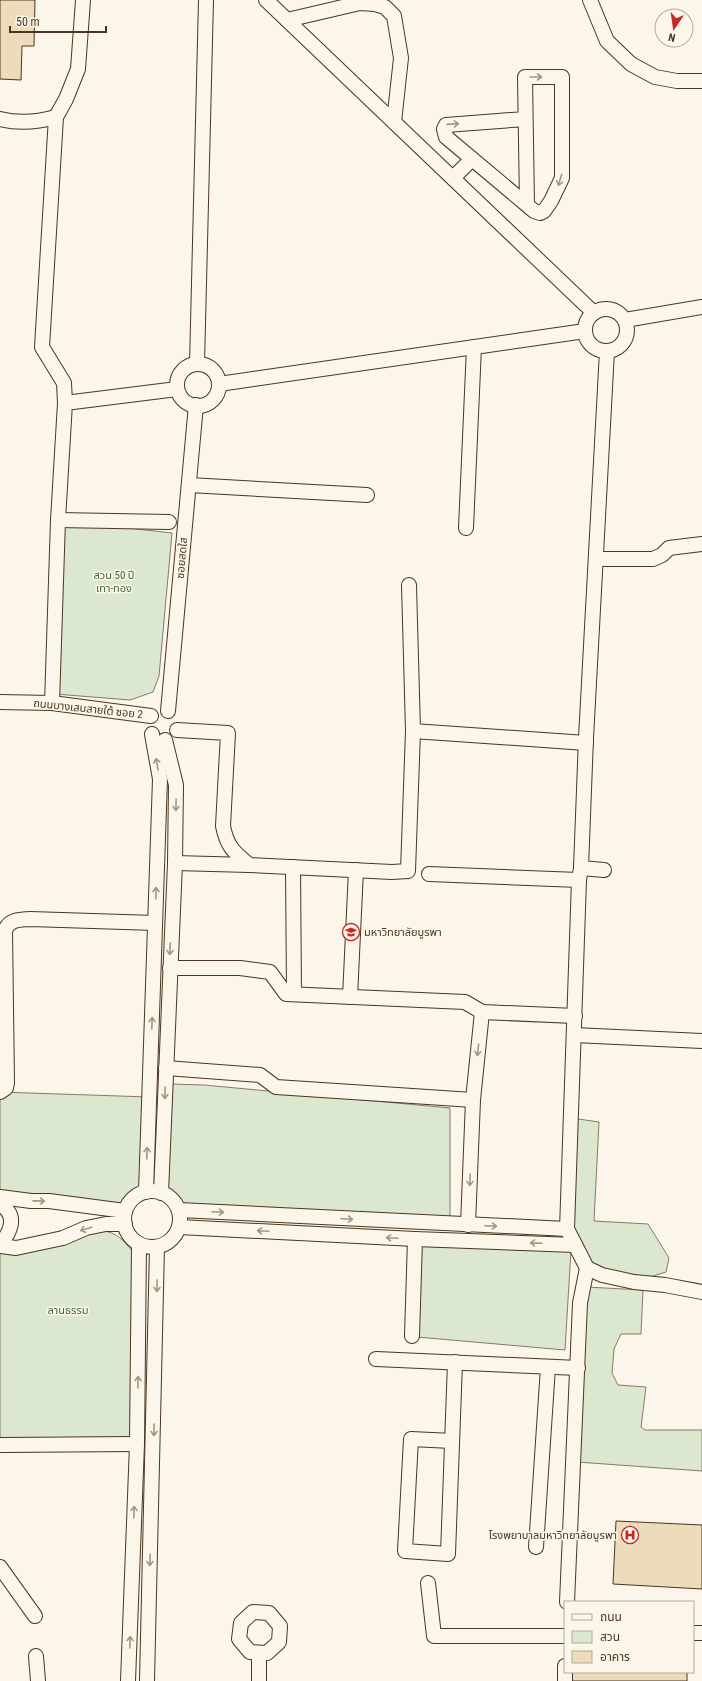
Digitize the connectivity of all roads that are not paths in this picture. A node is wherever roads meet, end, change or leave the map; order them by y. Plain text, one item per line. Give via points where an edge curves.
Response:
1 (83, 0) edge
2 (206, 0) edge
3 (266, 0) edge
4 (590, 0) edge
5 (287, 20) junction
6 (702, 81) edge
7 (56, 117) junction
8 (0, 119) edge
9 (525, 119) junction
10 (394, 122) junction
11 (472, 159) junction
12 (453, 178) junction
13 (527, 205) junction
14 (702, 307) edge
15 (594, 313) junction
16 (625, 320) junction
17 (585, 331) junction
18 (474, 347) junction
19 (607, 351) junction
20 (197, 364) junction
21 (219, 384) junction
22 (177, 388) junction
23 (65, 403) junction
24 (196, 405) junction
25 (189, 485) junction
26 (368, 495) dead end
27 (58, 520) junction
28 (169, 522) dead end
29 (466, 528) dead end
30 (702, 544) edge
31 (596, 559) junction
32 (409, 585) dead end
33 (0, 702) edge
34 (52, 703) junction
35 (168, 711) junction
36 (151, 716) junction
37 (177, 730) junction
38 (413, 731) junction
39 (152, 734) junction
40 (165, 740) junction
41 (586, 744) junction
42 (175, 863) junction
43 (249, 865) junction
44 (293, 866) junction
45 (356, 870) junction
46 (604, 870) dead end
47 (429, 874) dead end
48 (580, 874) junction
49 (155, 923) junction
50 (170, 968) junction
51 (294, 994) junction
52 (350, 997) junction
53 (482, 1012) junction
54 (575, 1016) junction
55 (574, 1035) junction
56 (702, 1041) edge
57 (166, 1068) junction
58 (0, 1092) edge
59 (473, 1100) junction
60 (146, 1192) junction
61 (160, 1193) junction
62 (0, 1197) edge
63 (0, 1204) edge
64 (179, 1210) junction
65 (125, 1217) junction
66 (468, 1225) junction
67 (179, 1227) junction
68 (567, 1229) junction
69 (415, 1239) junction
70 (139, 1244) junction
71 (575, 1245) junction
72 (0, 1246) edge
73 (157, 1247) junction
74 (588, 1268) junction
75 (702, 1292) edge
76 (412, 1336) dead end
77 (376, 1358) dead end
78 (455, 1362) junction
79 (548, 1366) junction
80 (578, 1368) junction
81 (452, 1441) junction
82 (137, 1444) junction
83 (0, 1445) edge
84 (536, 1547) dead end
85 (0, 1567) edge
86 (428, 1583) dead end
87 (567, 1601) edge
88 (35, 1616) dead end
89 (564, 1636) edge
90 (260, 1653) dead end
91 (36, 1656) dead end
92 (38, 1681) edge
93 (128, 1681) edge
94 (147, 1681) edge
95 (259, 1681) edge

1 - 7 street via 78,69
2 - 20 street
3 - 5 street
4 - 6 street via 607,41 631,64 655,77 677,81
5 - 10 street
5 - 10 street via 360,3 385,7 394,16 401,58
7 - 8 street via 38,122
7 - 23 street via 42,347 64,383
11 -> 9 street via 446,137 446,125
9 - 13 street
9 -> 13 street via 525,77 562,77 562,178 544,211 534,211
10 - 12 street
11 - 12 street
11 - 13 street
12 - 15 street
14 - 16 street
15 - 16 street via 605,309 612,310 621,314
15 - 17 street via 586,322
16 - 19 street via 628,327 625,340 614,350
17 - 18 street
17 - 19 street via 595,348
18 - 21 street
18 - 29 street
19 - 31 street
20 - 21 street via 207,366 213,371
20 - 22 street via 184,369 177,381
21 - 24 street via 215,397 209,402
22 - 23 street
22 - 24 street via 182,398
23 - 27 street
24 - 25 street, ซอยสดใส
25 - 26 street
25 - 35 street, ซอยสดใส
27 - 28 street
27 - 34 street
30 - 31 street via 669,548 662,556 653,559
31 - 41 street
32 - 38 street
33 - 34 street, ถนนบางเสนสายใต้ ซอย 2
34 - 36 street, ถนนบางเสนสายใต้ ซอย 2
35 - 36 street via 159,711
35 - 37 street via 176,717
36 - 39 street via 148,725
37 - 40 street via 172,737
37 - 43 street via 228,733 223,826 226,840 232,850
38 - 41 street
38 - 45 street via 408,871
39 - 40 street
49 -> 39 street via 160,779
40 -> 42 street via 176,785
41 - 48 street
42 - 43 street
42 -> 50 street
43 - 44 street
44 - 45 street
44 - 51 street
45 - 52 street
46 - 48 street
47 - 48 street
48 - 54 street
49 - 58 street via 30,919 16,920 8,925 5,930 7,1083 6,1088
60 -> 49 street
50 - 51 street via 240,968 270,972 286,994
50 - 57 street
51 - 52 street
52 - 53 street via 465,1002
53 - 54 street
53 -> 59 street
54 - 55 street
55 - 56 street
55 - 68 street
57 - 59 street via 260,1075 276,1088
57 -> 61 street
59 -> 66 street
60 - 61 street
60 - 65 street via 134,1198
61 - 64 street via 174,1202
62 -> 65 street via 49,1201
63 - 72 street via 8,1212 12,1222 9,1233
64 -> 66 street
64 - 67 street
65 - 70 street via 127,1232
65 -> 72 street via 86,1228 63,1238 16,1248
66 -> 68 street
69 -> 67 street
67 - 73 street via 171,1240
68 - 71 street
71 -> 69 street
69 - 76 street
70 - 73 street
82 -> 70 street
71 - 74 street
73 -> 94 street
74 - 75 street via 602,1275 634,1282
74 - 80 street via 580,1303
77 - 78 street
78 - 79 street
78 - 81 street
79 - 80 street
79 - 84 street
80 - 87 street
81 - 81 street via 411,1439 405,1551 448,1554
82 - 83 street
93 -> 82 street
85 - 88 street
86 - 89 street via 434,1636
90 - 95 street
91 - 92 street

